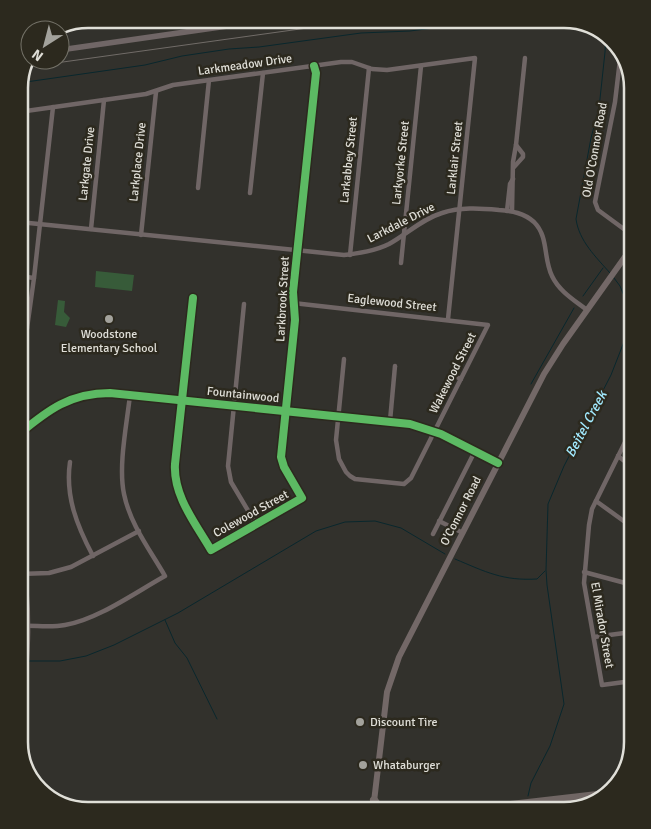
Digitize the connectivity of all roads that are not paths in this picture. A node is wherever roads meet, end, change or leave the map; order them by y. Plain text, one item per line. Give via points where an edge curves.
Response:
1 (212, 28) edge
2 (70, 48) edge
3 (475, 58) joint
4 (525, 58) dead end
5 (314, 66) junction
6 (421, 66) junction
7 (619, 66) edge
8 (369, 68) junction
9 (263, 73) junction
10 (209, 80) junction
11 (156, 92) junction
12 (104, 100) junction
13 (53, 107) junction
14 (28, 111) edge
15 (516, 145) junction
16 (514, 167) junction
17 (198, 188) dead end
18 (250, 194) dead end
19 (460, 209) junction
20 (510, 211) junction
21 (28, 223) edge
22 (40, 224) junction
23 (91, 229) junction
24 (624, 229) edge
25 (404, 234) junction
26 (141, 235) junction
27 (297, 251) junction
28 (350, 254) junction
29 (624, 258) edge
30 (402, 263) dead end
31 (28, 277) edge
32 (34, 278) junction
33 (193, 298) dead end
34 (294, 303) junction
35 (244, 304) dead end
36 (587, 310) junction
37 (448, 320) junction
38 (28, 321) edge
39 (488, 325) joint
40 (344, 359) dead end
41 (396, 366) dead end
42 (452, 375) dead end
43 (461, 379) junction
44 (130, 394) junction
45 (182, 400) junction
46 (234, 405) junction
47 (286, 411) junction
48 (338, 416) junction
49 (390, 421) junction
50 (28, 427) edge
51 (435, 431) junction
52 (624, 444) edge
53 (475, 451) junction
54 (618, 456) junction
55 (624, 461) edge
56 (70, 462) dead end
57 (498, 463) junction
58 (302, 498) joint
59 (596, 501) junction
60 (439, 521) junction
61 (624, 522) edge
62 (256, 524) junction
63 (139, 530) junction
64 (463, 533) junction
65 (432, 534) dead end
66 (93, 556) junction
67 (584, 572) junction
68 (28, 573) edge
69 (624, 583) edge
70 (28, 625) joint
71 (624, 633) edge
72 (594, 637) junction
73 (28, 653) edge
74 (624, 682) edge
75 (588, 796) edge
76 (576, 798) joint
77 (374, 800) edge
78 (540, 802) edge

1 - 2 street
3 - 6 street, Larkmeadow Drive
3 - 19 street, Larklair Street
4 - 15 street
5 - 8 street, Larkmeadow Drive via 346,62
5 - 9 street, Larkmeadow Drive
5 - 27 street, Larkbrook Street via 316,74
6 - 8 street, Larkmeadow Drive via 387,70
6 - 25 street, Larkyorke Street
7 - 24 street, Old O'Connor Road via 595,202 598,210
8 - 28 street, Larkabbey Street
9 - 10 street, Larkmeadow Drive
9 - 18 street
10 - 11 street, Larkmeadow Drive via 173,85
10 - 17 street
11 - 12 street, Larkmeadow Drive
11 - 26 street, Larkplace Drive
12 - 13 street, Larkmeadow Drive
12 - 23 street, Larkgate Drive
13 - 14 street, Larkmeadow Drive
13 - 22 street
15 - 16 street
15 - 16 street via 523,157
16 - 20 street
19 - 20 street, Larkdale Drive
19 - 25 street, Larkdale Drive via 441,213
19 - 37 street, Larklair Street
20 - 36 street, Larkdale Drive via 525,216 538,227 552,277 564,292
21 - 22 street, Larkdale Drive
22 - 23 street, Larkdale Drive
22 - 32 street
23 - 26 street, Larkdale Drive
25 - 28 street, Larkdale Drive via 380,247
25 - 30 street, Larkyorke Street
26 - 27 street, Larkdale Drive
27 - 28 street, Larkdale Drive
27 - 34 street, Larkbrook Street
29 - 36 main road, O'Connor Road
31 - 32 street
32 - 38 street
33 - 45 street
34 - 37 street, Eaglewood Street
34 - 47 street, Larkbrook Street
35 - 46 street
36 - 57 main road, O'Connor Road via 544,374
37 - 39 street, Eaglewood Street
39 - 43 street, Wakewood Street
40 - 48 street
41 - 49 street
42 - 43 street
43 - 51 street, Wakewood Street
44 - 45 street, Fountainwood
44 - 50 street, Fountainwood via 101,393 74,398 49,410
44 - 63 street via 123,486
45 - 46 street, Fountainwood
45 - 62 street, Colewood Street via 175,479 180,496 210,550
46 - 47 street, Fountainwood
46 - 62 street via 228,473
47 - 48 street, Fountainwood
47 - 58 street, Larkbrook Street via 282,463
48 - 49 street, Fountainwood
48 - 51 street, Wakewood Street via 337,453 341,465 355,479 407,482
49 - 51 street, Fountainwood
51 - 53 street, Fountainwood
52 - 54 street, El Mirador Street
53 - 57 street, Fountainwood
53 - 60 street
54 - 55 street
54 - 59 street, El Mirador Street
56 - 66 street via 68,477 76,519
57 - 64 main road, O'Connor Road
58 - 62 street, Colewood Street
59 - 61 street
59 - 67 street, El Mirador Street via 590,517
60 - 64 street
60 - 65 street
63 - 66 street
63 - 70 street via 165,576 86,619 59,626
64 - 77 main road, O'Connor Road via 393,671 384,709
66 - 68 street via 60,571
67 - 69 street
67 - 72 street, El Mirador Street
70 - 73 street
71 - 72 street
72 - 74 street, El Mirador Street via 602,685
75 - 76 main road
76 - 78 main road

